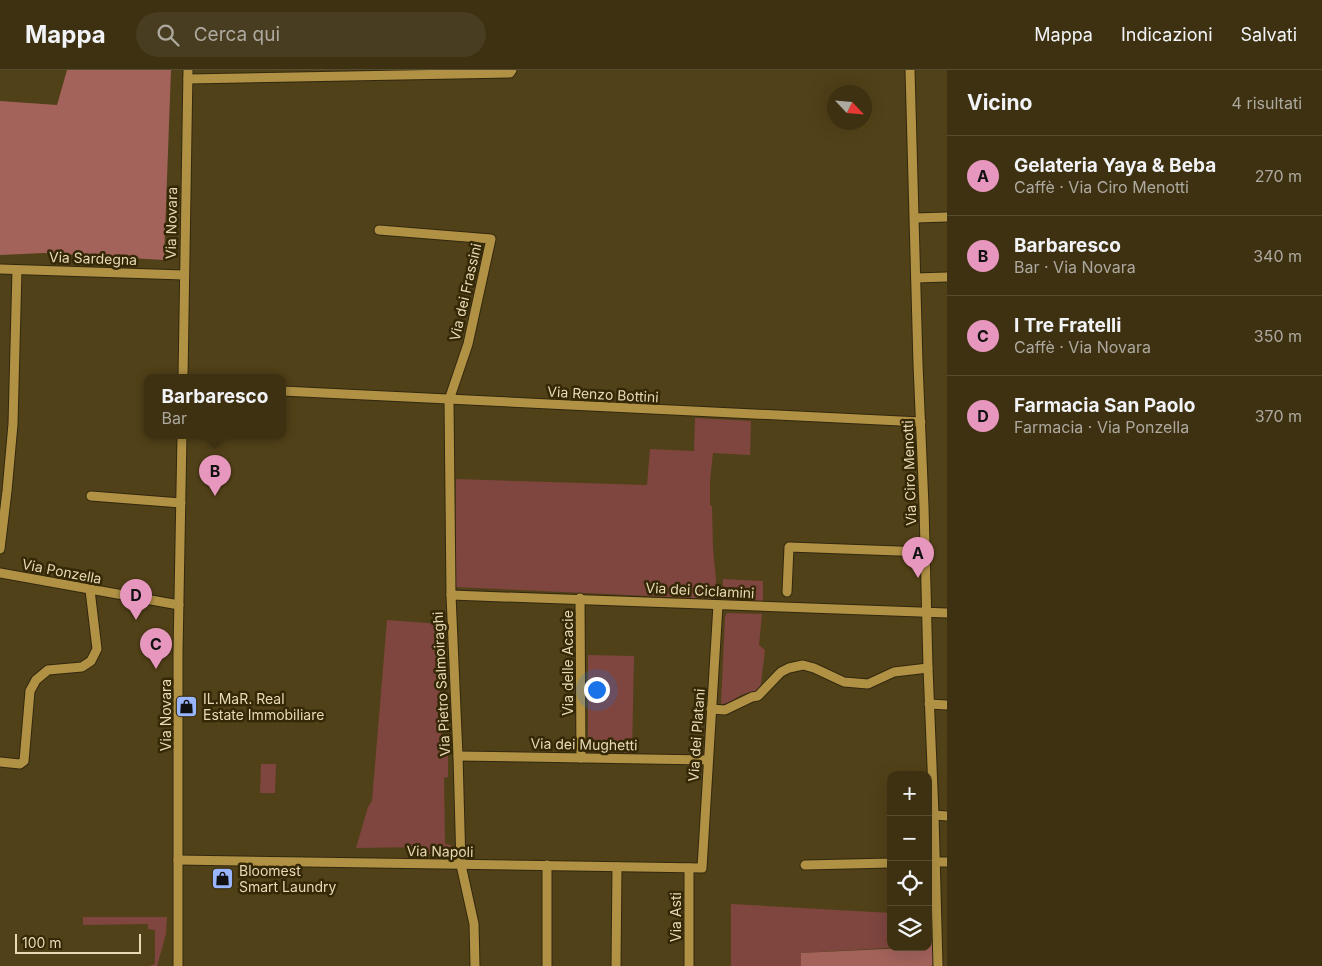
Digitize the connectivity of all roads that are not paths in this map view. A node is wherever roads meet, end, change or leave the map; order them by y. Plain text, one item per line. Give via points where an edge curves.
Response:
1 (910, 70) edge
2 (511, 71) edge
3 (188, 74) edge
4 (947, 217) edge
5 (915, 218) junction
6 (379, 230) dead end
7 (0, 269) edge
8 (17, 270) junction
9 (184, 275) junction
10 (947, 276) edge
11 (916, 278) junction
12 (183, 374) edge
13 (286, 391) edge
14 (449, 400) junction
15 (921, 422) junction
16 (182, 439) edge
17 (4, 491) edge
18 (91, 496) dead end
19 (181, 503) junction
20 (0, 549) edge
21 (925, 552) junction
22 (0, 573) edge
23 (90, 590) junction
24 (787, 592) dead end
25 (451, 595) junction
26 (580, 598) junction
27 (179, 605) junction
28 (718, 605) junction
29 (926, 613) junction
30 (947, 613) edge
31 (928, 668) junction
32 (929, 704) junction
33 (947, 705) edge
34 (712, 709) junction
35 (458, 756) junction
36 (581, 758) junction
37 (708, 760) junction
38 (0, 762) edge
39 (934, 815) junction
40 (947, 816) edge
41 (178, 860) junction
42 (932, 862) edge
43 (947, 862) edge
44 (887, 863) edge
45 (461, 865) junction
46 (547, 865) junction
47 (804, 865) dead end
48 (617, 867) junction
49 (689, 868) junction
50 (702, 868) joint
51 (178, 966) edge
52 (475, 966) edge
53 (547, 966) edge
54 (616, 966) edge
55 (689, 966) edge
56 (938, 966) edge

1 - 5 street, Via Ciro Menotti
2 - 3 street
3 - 9 street, Via Novara
4 - 5 street
5 - 11 street, Via Ciro Menotti
6 - 14 street, Via dei Frassini via 490,239 468,344
7 - 8 street, Via Sardegna
8 - 9 street, Via Sardegna
8 - 17 street via 13,424
9 - 12 street, Via Novara
10 - 11 street
11 - 15 street, Via Ciro Menotti
13 - 14 street, Via Renzo Bottini
14 - 15 street, Via Renzo Bottini
14 - 25 street, Via Pietro Salmoiraghi
15 - 21 street, Via Ciro Menotti
16 - 19 street, Via Novara
17 - 20 street
18 - 19 street
19 - 27 street, Via Novara
21 - 24 street via 788,547
21 - 29 street, Via Ciro Menotti
22 - 23 street, Via Ponzella
23 - 27 street, Via Ponzella
23 - 38 street via 96,650 92,661 82,667 48,670 36,680 30,691 24,761 20,764
25 - 26 street, Via dei Ciclamini
25 - 35 street, Via Pietro Salmoiraghi
26 - 28 street, Via dei Ciclamini
26 - 36 street, Via delle Acacie
27 - 41 street, Via Novara
28 - 29 street, Via dei Ciclamini
28 - 34 street, Via dei Platani
29 - 30 street, Via dei Ciclamini
29 - 31 street, Via Ciro Menotti
31 - 32 street, Via Ciro Menotti
31 - 34 street via 894,672 868,684 844,682 803,665 781,672 758,696 725,710
32 - 33 street
32 - 39 street, Via Ciro Menotti
34 - 37 street, Via dei Platani
35 - 36 street, Via dei Mughetti
35 - 45 street, Via Pietro Salmoiraghi
36 - 37 street, Via dei Mughetti
37 - 50 street, Via dei Platani
39 - 40 street
39 - 42 street, Via Ciro Menotti
41 - 45 street, Via Napoli
41 - 51 street, Via Novara
42 - 43 street
42 - 56 street, Via Ciro Menotti
44 - 47 street
45 - 46 street, Via Napoli
45 - 52 street, Via Pietro Salmoiraghi via 474,924
46 - 48 street, Via Napoli
46 - 53 street
48 - 49 street, Via Napoli
48 - 54 street
49 - 50 street, Via Napoli
49 - 55 street, Via Asti

